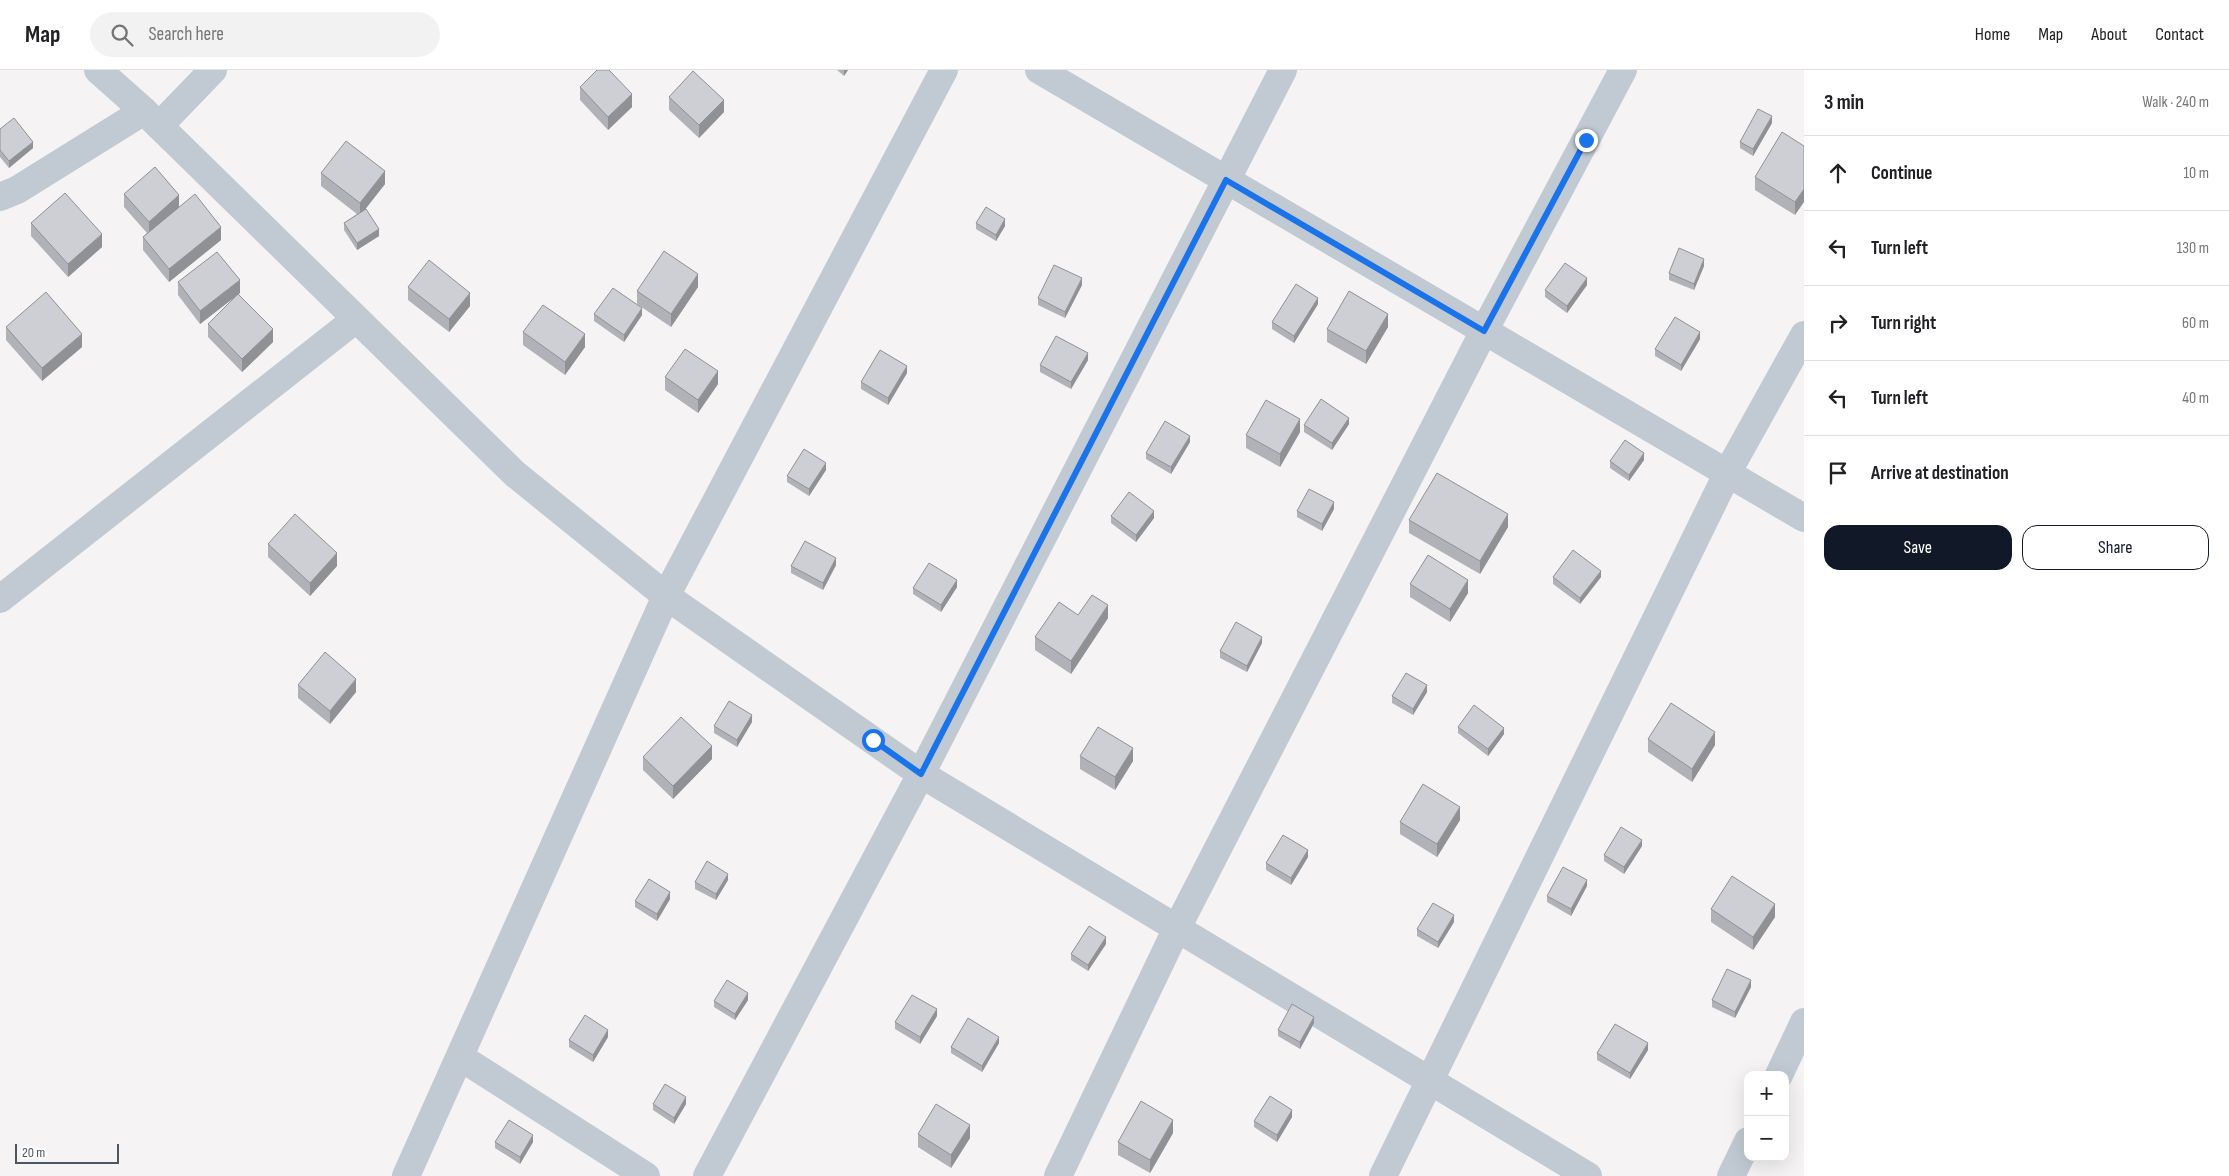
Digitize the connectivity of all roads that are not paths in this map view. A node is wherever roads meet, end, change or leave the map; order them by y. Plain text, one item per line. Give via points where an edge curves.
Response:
1 (98, 70) edge
2 (213, 70) edge
3 (944, 70) edge
4 (1039, 70) edge
5 (1283, 70) edge
6 (1623, 70) edge
7 (151, 118) junction
8 (1226, 180) junction
9 (0, 197) edge
10 (356, 319) junction
11 (1484, 331) junction
12 (1804, 334) edge
13 (1728, 474) junction
14 (1804, 518) edge
15 (666, 596) junction
16 (0, 600) edge
17 (921, 774) junction
18 (1177, 928) junction
19 (1804, 1022) edge
20 (460, 1057) junction
21 (1781, 1071) edge
22 (1430, 1080) junction
23 (1744, 1149) edge
24 (406, 1176) edge
25 (646, 1176) edge
26 (707, 1176) edge
27 (1058, 1176) edge
28 (1382, 1176) edge
29 (1588, 1176) edge
30 (1731, 1176) edge

1 - 7 street
2 - 7 street
3 - 15 street
4 - 8 street
5 - 8 street
6 - 11 street
7 - 9 street
7 - 10 street
8 - 11 street
8 - 17 street
10 - 15 street via 514,474
10 - 16 street
11 - 13 street
11 - 18 street
12 - 13 street
13 - 14 street
13 - 22 street
15 - 17 street
15 - 20 street
17 - 18 street
17 - 26 street
18 - 22 street
18 - 27 street
19 - 21 street
20 - 24 street
20 - 25 street
22 - 28 street
22 - 29 street
23 - 30 street

